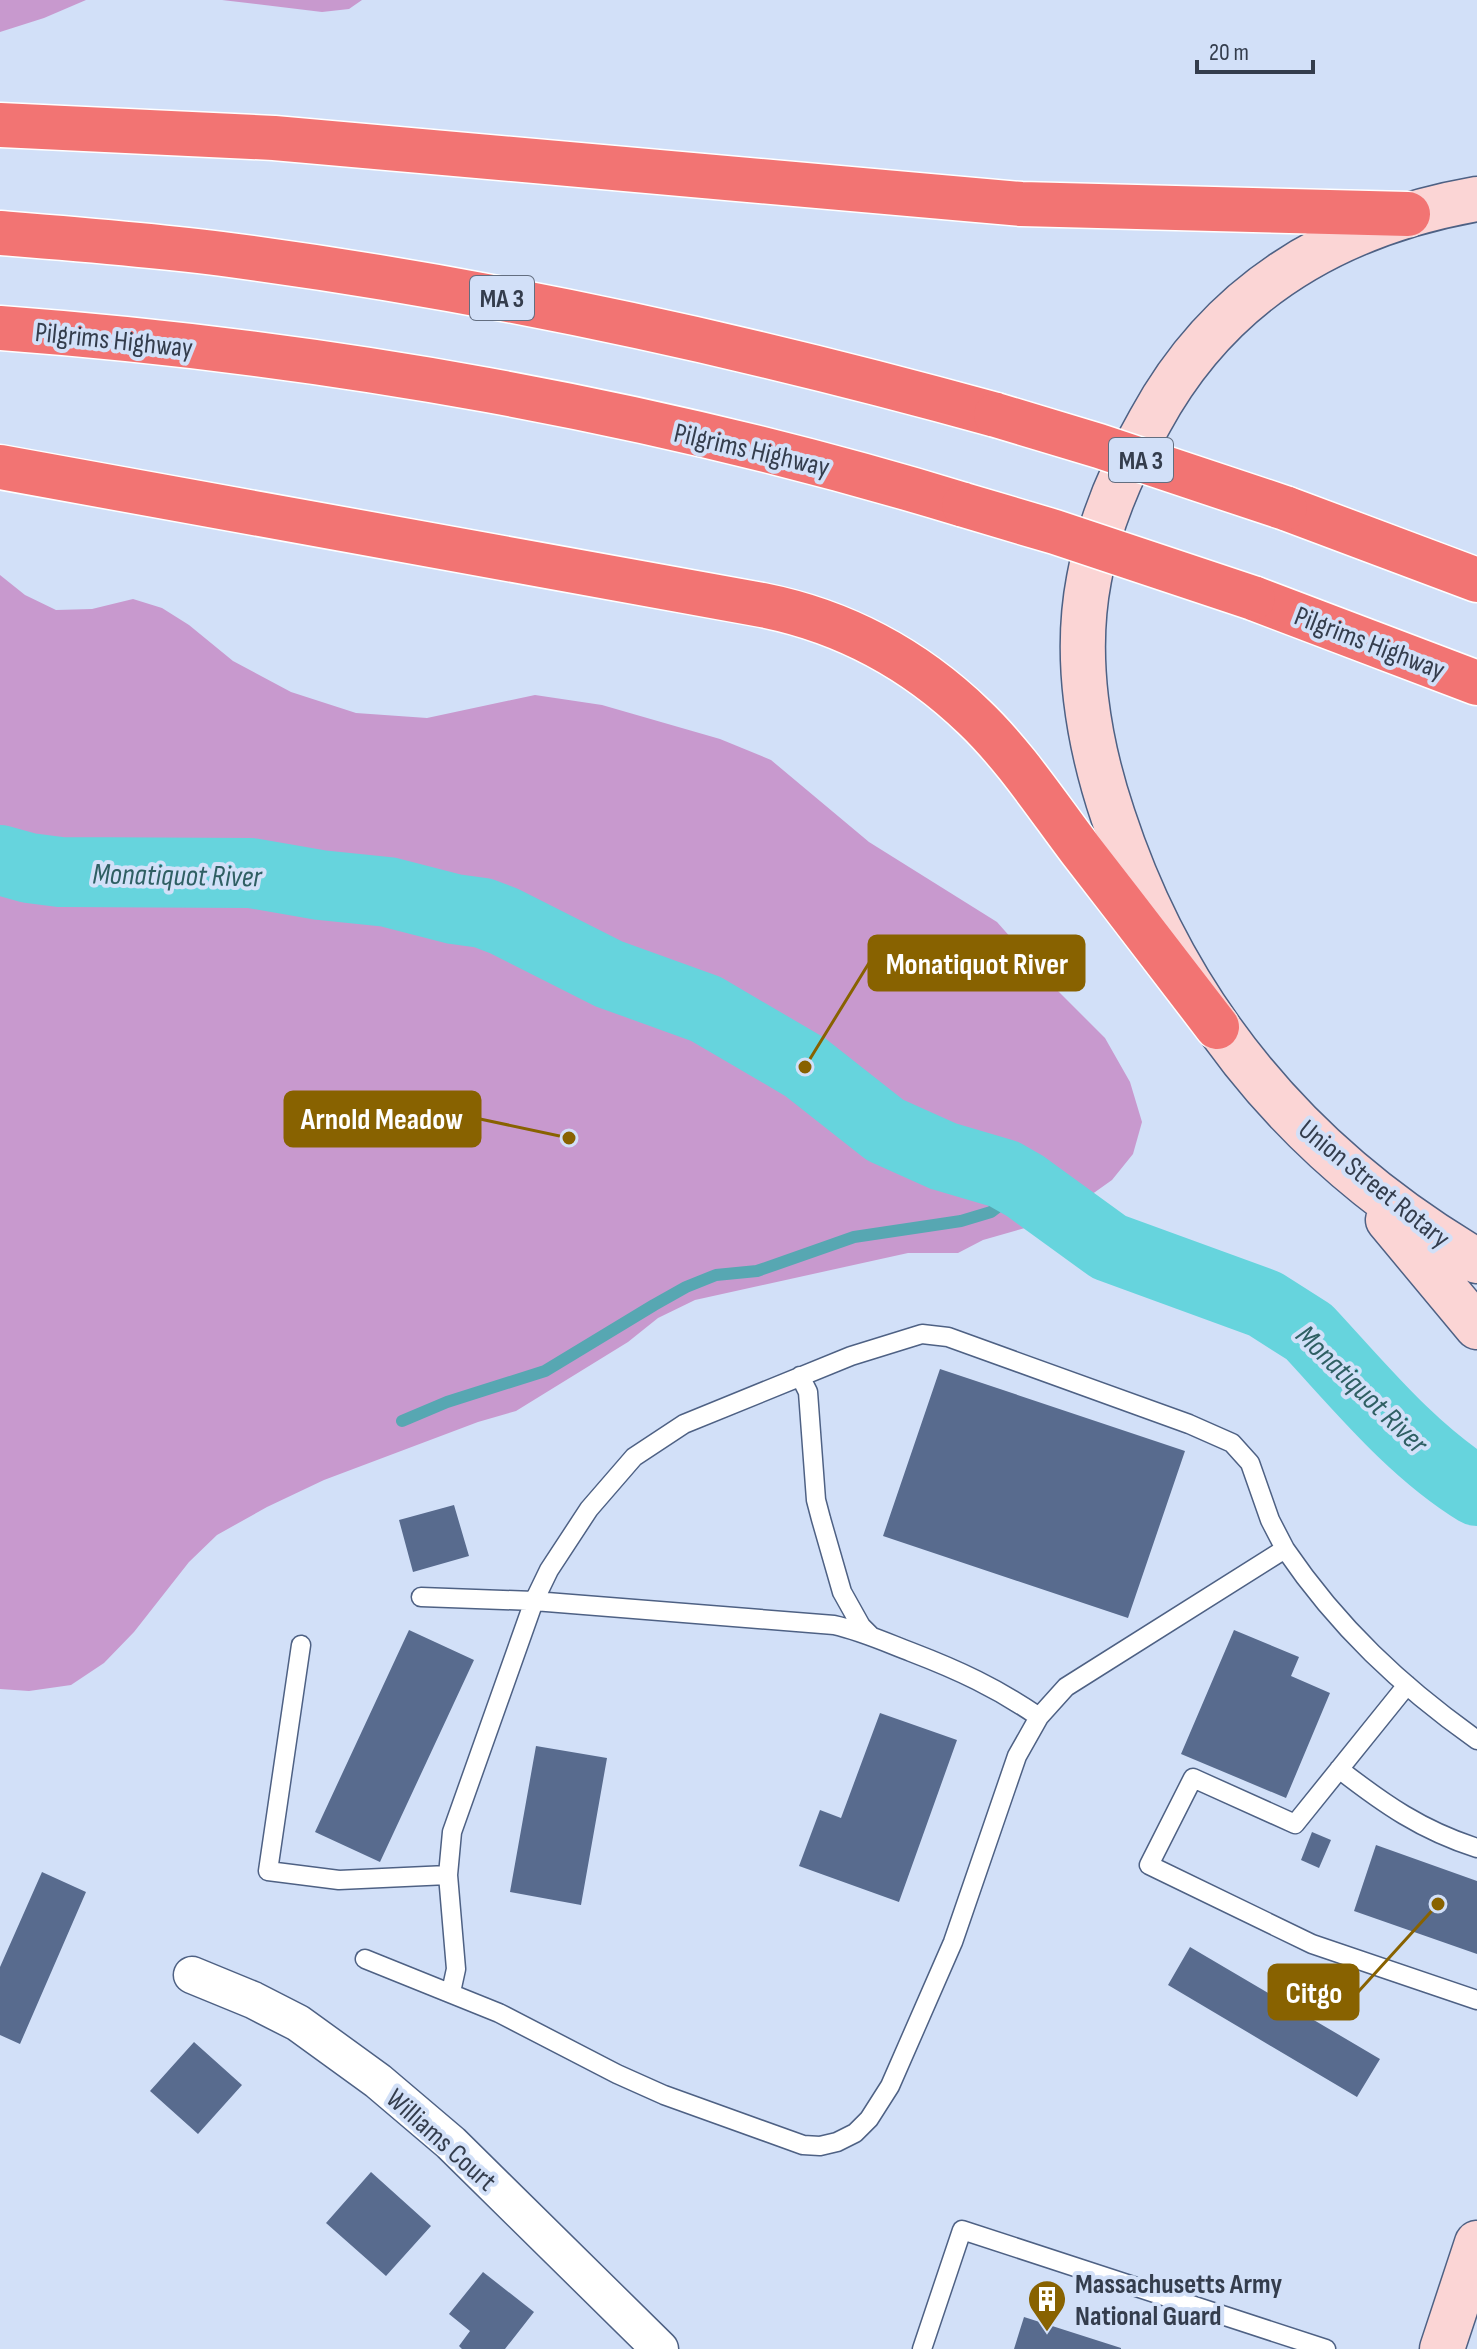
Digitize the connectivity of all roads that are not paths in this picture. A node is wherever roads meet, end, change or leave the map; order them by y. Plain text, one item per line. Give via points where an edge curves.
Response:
1 (0, 125) edge
2 (1477, 199) edge
3 (1408, 214) junction
4 (0, 233) edge
5 (0, 328) edge
6 (0, 467) edge
7 (1477, 580) edge
8 (1477, 683) edge
9 (1217, 1027) junction
10 (1313, 1139) junction
11 (1477, 1261) edge
12 (1477, 1327) edge
13 (800, 1376) junction
14 (1285, 1549) junction
15 (421, 1597) dead end
16 (534, 1601) junction
17 (870, 1635) junction
18 (301, 1645) dead end
19 (1407, 1685) junction
20 (1039, 1717) junction
21 (1477, 1740) edge
22 (1339, 1769) junction
23 (1477, 1848) edge
24 (448, 1875) junction
25 (365, 1959) dead end
26 (192, 1975) dead end
27 (451, 1992) junction
28 (1477, 2000) edge
29 (1477, 2243) edge
30 (660, 2349) edge
31 (922, 2349) edge
32 (1326, 2349) edge
33 (1442, 2349) edge

1 - 3 highway via 274,138 977,201
2 - 3 main road, Union Street Rotary
3 - 9 main road, Union Street Rotary via 1303,259 1240,304 1209,336 1178,373 1133,450 1113,496 1089,579 1084,623 1088,711 1107,799 1158,928
4 - 7 highway, MA 3, bridge via 227,255 508,299 716,342 1099,446
5 - 8 highway, Pilgrims Highway, bridge via 373,371 652,425 859,475 1085,541
6 - 9 highway via 762,605 849,631 913,668 975,717
9 - 10 main road, Union Street Rotary
10 - 11 main road, Union Street Rotary via 1395,1205
10 - 12 main road
13 - 14 lane via 922,1334 948,1337 1232,1443 1250,1463
13 - 16 lane via 684,1424 634,1457 567,1539
13 - 17 lane via 808,1392 821,1519 842,1592
14 - 19 lane via 1340,1622
14 - 20 lane via 1082,1675
15 - 16 lane
16 - 17 lane via 834,1625
16 - 24 lane via 452,1832
17 - 20 lane via 979,1679
18 - 24 lane via 268,1871 339,1880
19 - 21 lane
19 - 22 lane
20 - 27 lane via 1017,1756 953,1942 890,2086 869,2119 837,2142 820,2146 786,2140 652,2090
22 - 23 lane via 1408,1819
22 - 28 lane via 1295,1824 1193,1778 1149,1865 1312,1944
24 - 27 lane via 456,1969
25 - 27 lane
26 - 30 street, Williams Court via 298,2023 396,2095
29 - 33 main road
31 - 32 lane via 962,2230

